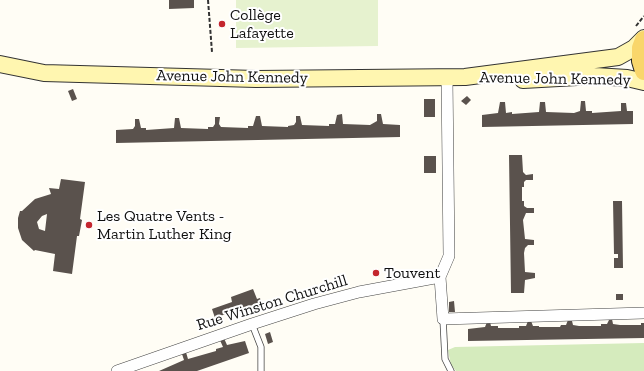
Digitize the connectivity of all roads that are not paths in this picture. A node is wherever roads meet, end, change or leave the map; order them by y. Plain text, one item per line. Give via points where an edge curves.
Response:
1 (644, 39) edge
2 (0, 64) edge
3 (644, 72) edge
4 (465, 77) junction
5 (447, 78) junction
6 (644, 82) edge
7 (440, 277) junction
8 (644, 313) edge
9 (443, 319) junction
10 (252, 324) junction
11 (117, 371) edge
12 (261, 371) edge
13 (450, 371) edge

1 - 3 main road via 641,48
1 - 4 main road, Avenue John Kennedy via 618,57
2 - 5 main road, Avenue John Kennedy via 44,73 256,79
4 - 5 main road, Avenue John Kennedy
4 - 6 main road, Avenue John Kennedy via 514,80 595,76
5 - 7 street via 450,256
7 - 9 street
7 - 10 street, Rue Winston Churchill via 359,292
8 - 9 street
9 - 13 lane via 445,359
10 - 11 street, Rue Winston Churchill
10 - 12 lane via 261,347

